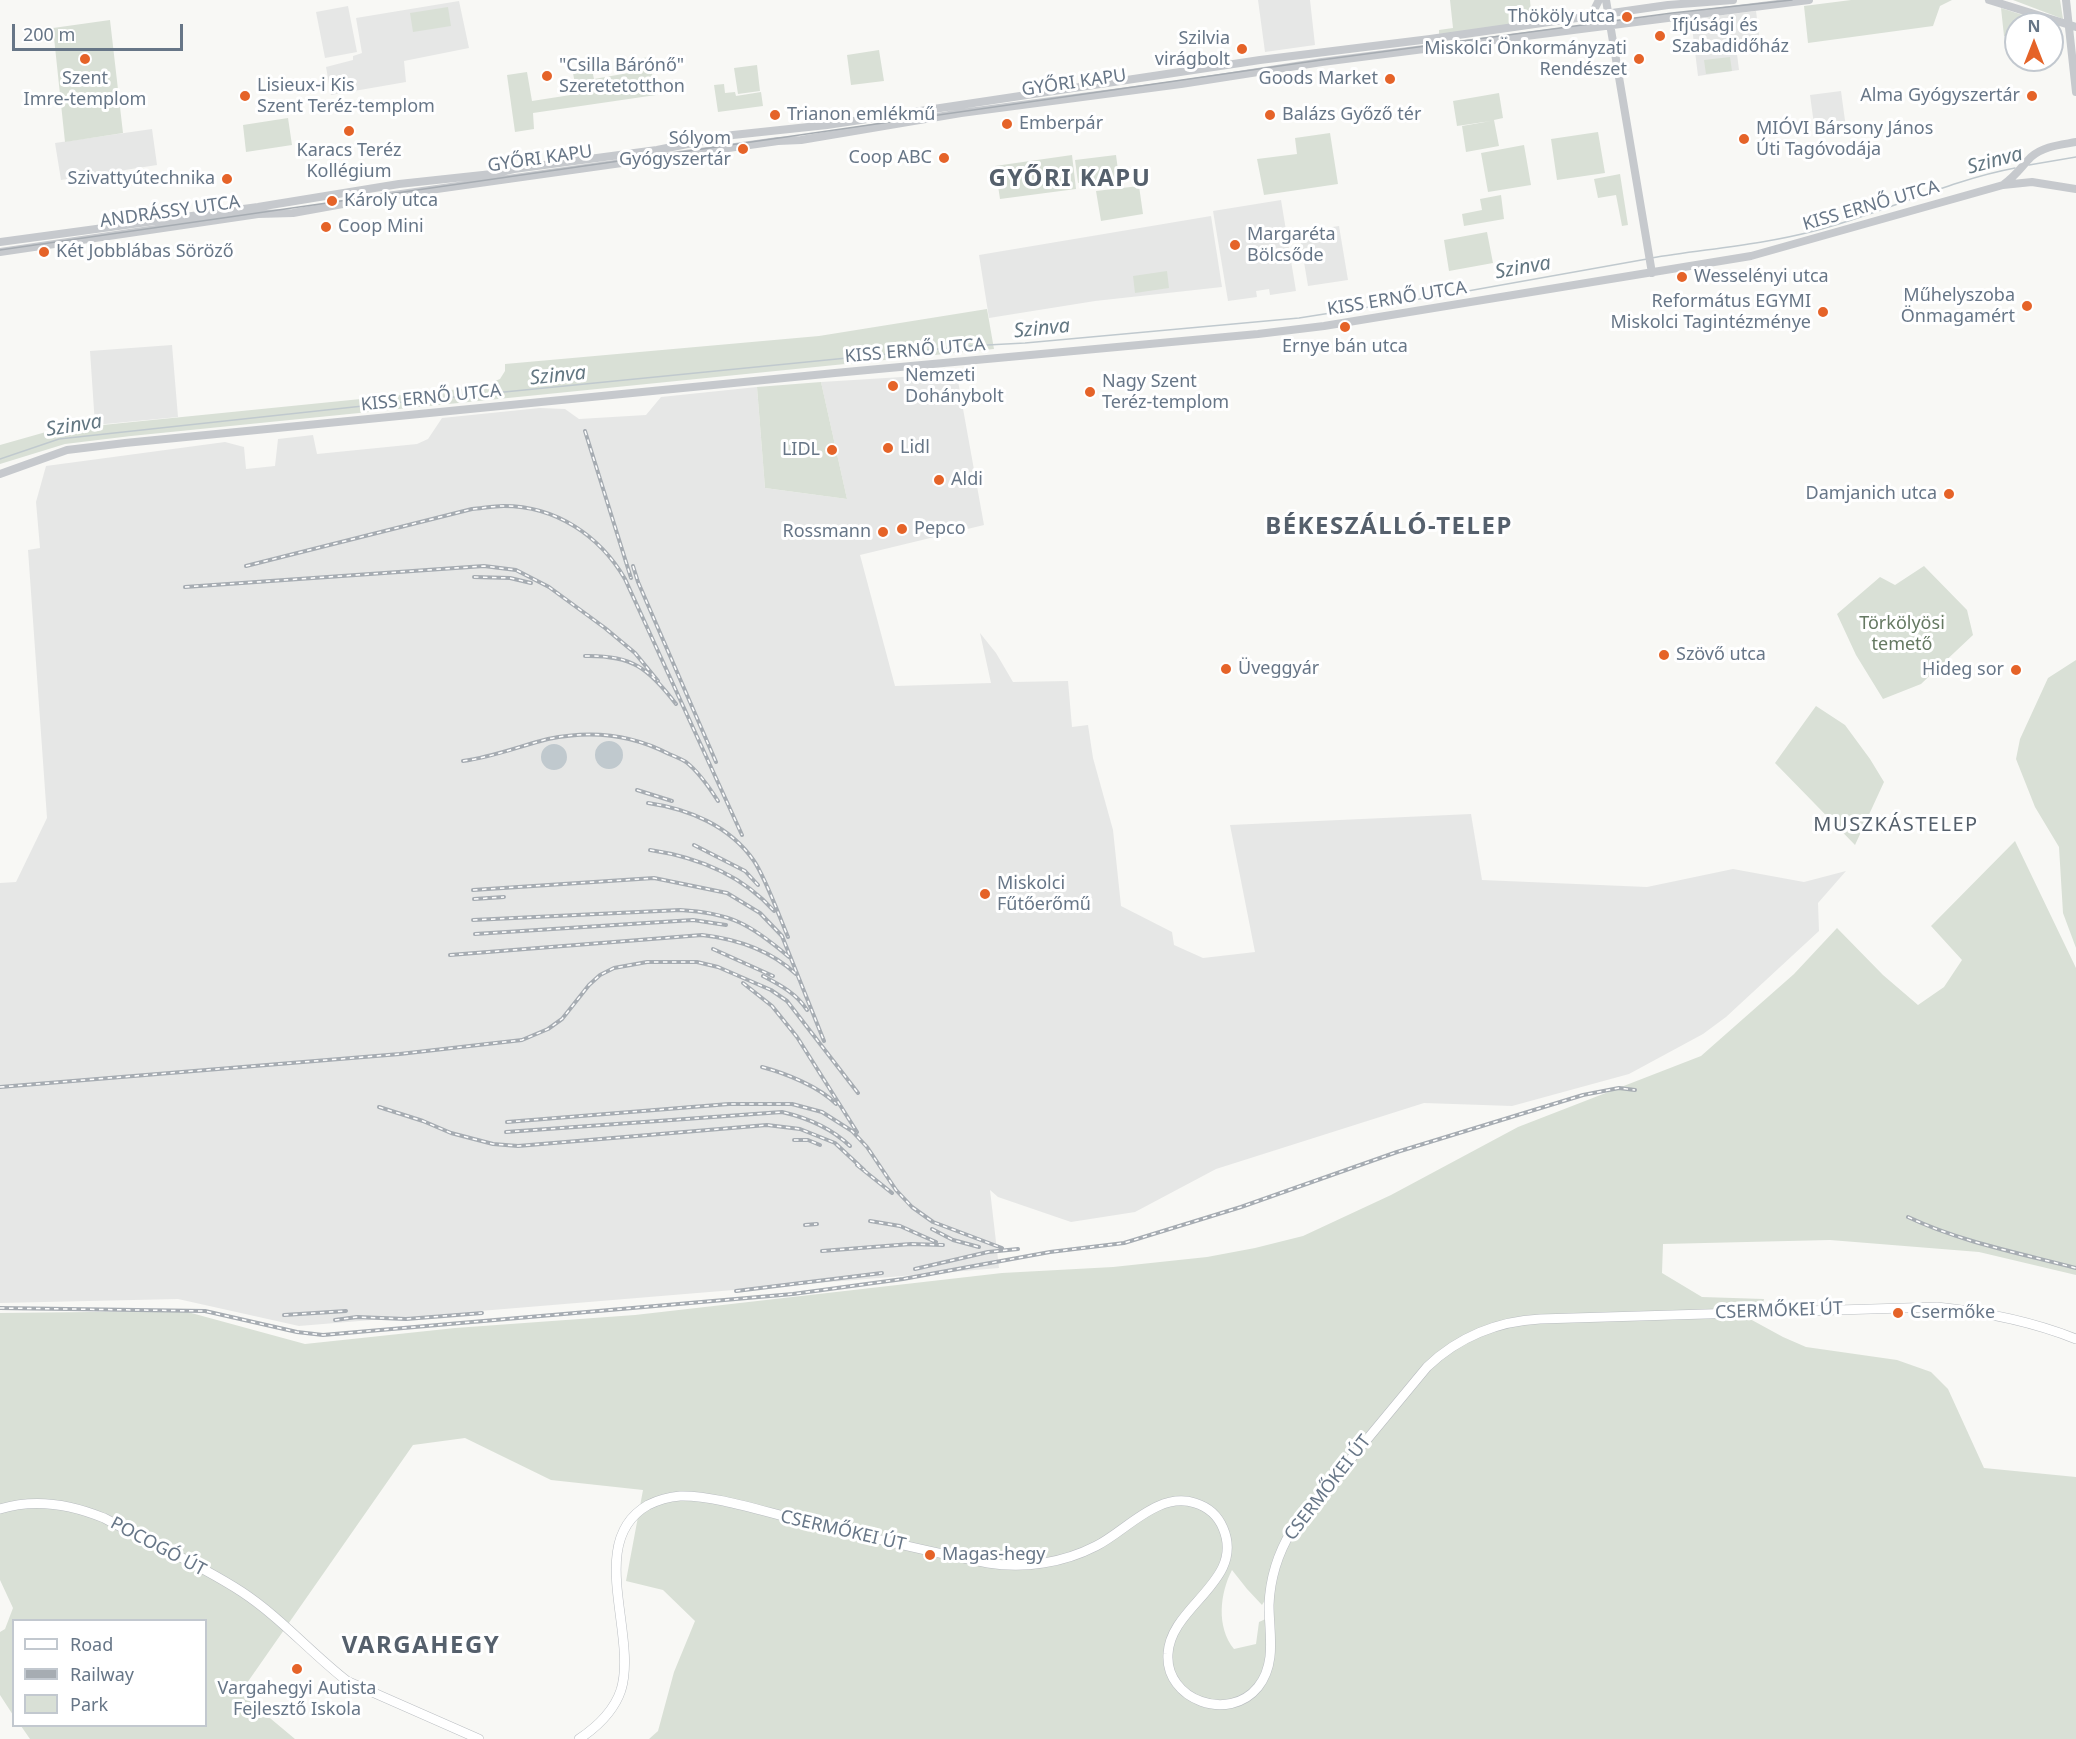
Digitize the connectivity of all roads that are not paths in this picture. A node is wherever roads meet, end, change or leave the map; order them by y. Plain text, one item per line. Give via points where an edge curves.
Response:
1 (1599, 0) edge
2 (1606, 0) edge
3 (1733, 0) edge
4 (1809, 0) edge
5 (1989, 0) edge
6 (2066, 0) edge
7 (1609, 14) junction
8 (1585, 18) junction
9 (1611, 26) junction
10 (2072, 26) edge
11 (2076, 92) edge
12 (2076, 142) edge
13 (2003, 185) junction
14 (2076, 189) edge
15 (341, 192) joint
16 (345, 205) joint
17 (0, 242) edge
18 (0, 252) edge
19 (1651, 269) junction
20 (0, 474) edge
21 (2076, 1339) edge
22 (0, 1509) edge
23 (479, 1739) edge
24 (579, 1739) edge

1 - 8 street
2 - 7 street
3 - 7 street, GYŐRI KAPU
4 - 9 street, GYŐRI KAPU
5 - 10 street
6 - 10 street
7 - 8 street, GYŐRI KAPU
7 - 9 street
8 - 15 street, GYŐRI KAPU via 1260,60 827,125 733,135 492,174
9 - 16 street, GYŐRI KAPU via 1322,62
9 - 19 street
10 - 11 street
12 - 13 street, KISS ERNŐ UTCA via 2040,151
13 - 14 street, KISS ERNŐ UTCA via 2032,182
13 - 19 street, KISS ERNŐ UTCA via 1751,256
15 - 17 street, ANDRÁSSY UTCA
16 - 18 street, ANDRÁSSY UTCA
19 - 20 street, KISS ERNŐ UTCA via 1266,333 67,450
21 - 24 main road, CSERMŐKEI ÚT via 2028,1322 1937,1307 1540,1318 1499,1325 1470,1336 1421,1373 1292,1530 1277,1559 1270,1591 1269,1666 1251,1694 1226,1705 1206,1704 1186,1694 1168,1662 1172,1635 1217,1579 1226,1556 1223,1526 1212,1512 1196,1503 1167,1503 1099,1545 1045,1563 1021,1565 953,1556 736,1505 690,1497 668,1498 641,1510 621,1535 616,1567 625,1654 622,1687 598,1726
22 - 23 main road, POCOGÓ ÚT via 50,1504 71,1506 104,1518 243,1592 347,1681

